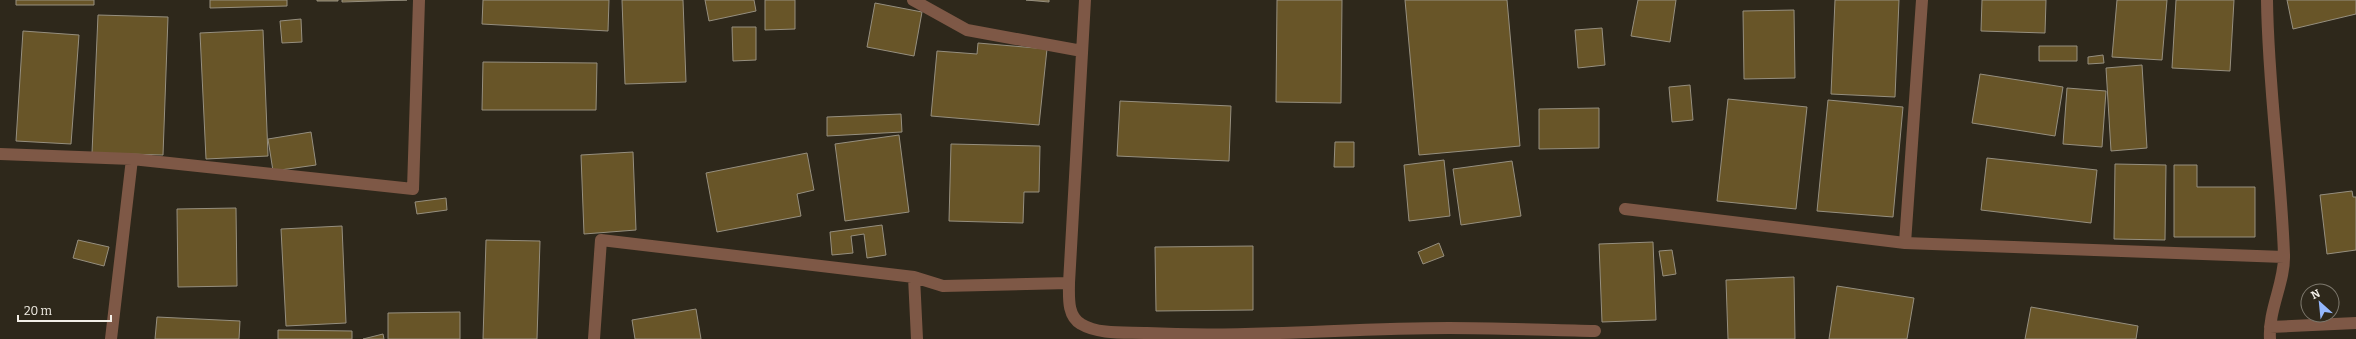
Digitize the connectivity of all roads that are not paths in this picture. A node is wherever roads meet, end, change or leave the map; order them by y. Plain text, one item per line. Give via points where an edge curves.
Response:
1 (419, 0) edge
2 (914, 0) edge
3 (1085, 0) edge
4 (1922, 0) edge
5 (2267, 0) edge
6 (1082, 51) junction
7 (0, 154) edge
8 (132, 159) junction
9 (1625, 209) dead end
10 (1905, 243) junction
11 (2284, 257) junction
12 (914, 277) junction
13 (1069, 283) junction
14 (2356, 323) edge
15 (1595, 331) dead end
16 (2270, 333) edge
17 (111, 339) edge
18 (594, 339) edge
19 (918, 339) edge

1 - 8 street via 413,189
2 - 6 street via 967,30
3 - 6 street
4 - 10 street
5 - 11 street via 2268,54
6 - 13 street
7 - 8 street
8 - 17 street
9 - 10 street
10 - 11 street
11 - 16 street
12 - 13 street via 943,286
12 - 18 street via 601,240
12 - 19 street
13 - 15 street via 1069,308 1080,324 1110,331 1196,335 1449,328
14 - 16 street

